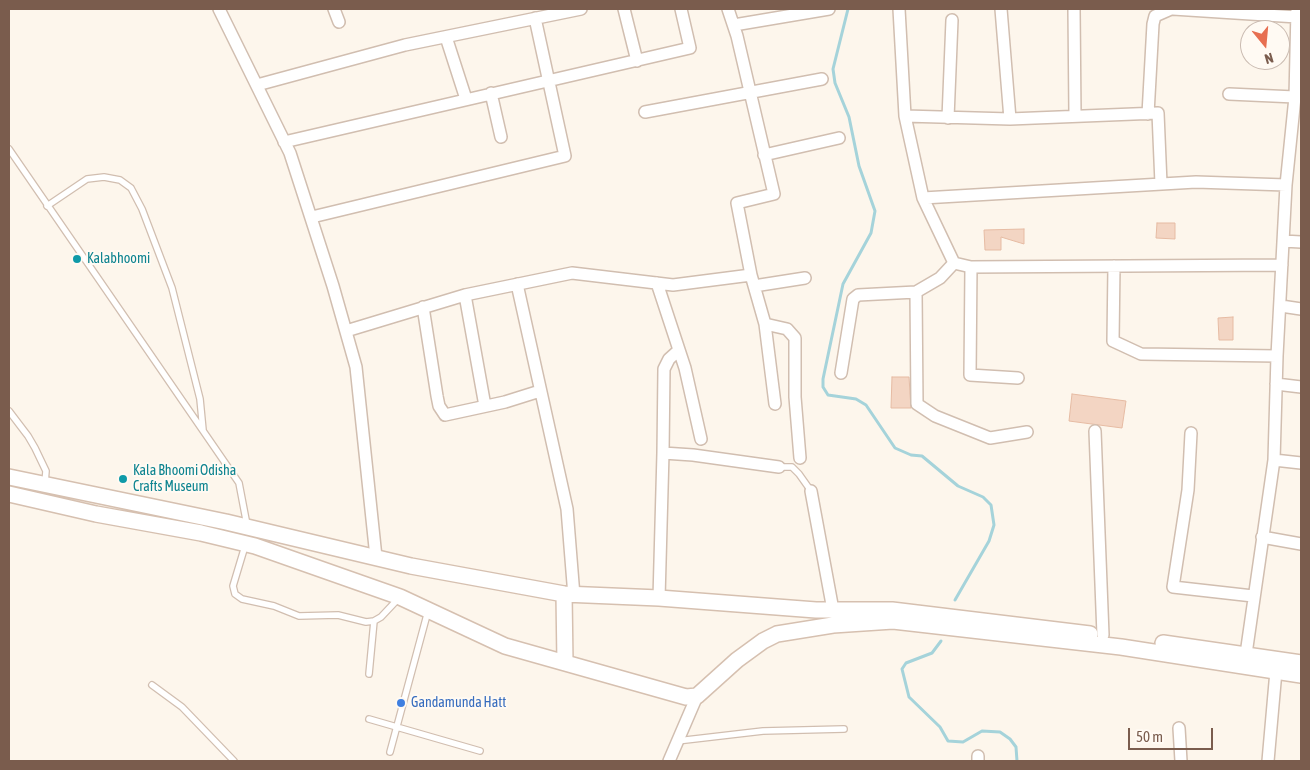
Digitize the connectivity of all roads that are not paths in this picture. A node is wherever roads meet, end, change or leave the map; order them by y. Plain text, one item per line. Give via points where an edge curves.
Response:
1 (219, 9) edge
2 (334, 9) edge
3 (581, 9) edge
4 (624, 9) edge
5 (681, 9) edge
6 (728, 9) edge
7 (829, 9) edge
8 (899, 9) edge
9 (1001, 9) edge
10 (1074, 9) edge
11 (1172, 9) edge
12 (1298, 12) edge
13 (535, 18) junction
14 (952, 20) dead end
15 (339, 22) dead end
16 (734, 25) junction
17 (446, 37) junction
18 (637, 61) junction
19 (822, 79) dead end
20 (548, 82) junction
21 (257, 85) junction
22 (749, 93) junction
23 (491, 94) junction
24 (1229, 94) dead end
25 (1295, 97) junction
26 (466, 100) junction
27 (645, 112) dead end
28 (1148, 114) junction
29 (1076, 115) junction
30 (905, 116) junction
31 (948, 118) junction
32 (1010, 119) junction
33 (1296, 132) edge
34 (501, 137) dead end
35 (839, 138) dead end
36 (284, 142) junction
37 (9, 149) edge
38 (764, 155) junction
39 (1161, 184) junction
40 (1286, 185) junction
41 (923, 198) junction
42 (47, 206) junction
43 (312, 217) junction
44 (1283, 241) junction
45 (1301, 242) edge
46 (954, 264) junction
47 (1282, 265) junction
48 (1114, 266) junction
49 (971, 267) junction
50 (805, 278) dead end
51 (752, 280) junction
52 (657, 283) junction
53 (517, 284) junction
54 (916, 292) junction
55 (465, 295) junction
56 (1280, 306) junction
57 (424, 307) junction
58 (1301, 308) edge
59 (765, 324) junction
60 (346, 331) junction
61 (679, 350) junction
62 (1277, 356) junction
63 (841, 373) dead end
64 (1018, 378) dead end
65 (1276, 384) junction
66 (1301, 387) edge
67 (540, 392) junction
68 (775, 404) dead end
69 (485, 406) junction
70 (9, 411) edge
71 (1095, 431) dead end
72 (203, 432) junction
73 (1027, 432) dead end
74 (1191, 433) dead end
75 (702, 439) dead end
76 (663, 454) junction
77 (800, 458) dead end
78 (1274, 460) junction
79 (1301, 463) edge
80 (780, 467) joint
81 (9, 477) edge
82 (45, 485) junction
83 (811, 491) joint
84 (9, 494) edge
85 (247, 527) junction
86 (1262, 537) junction
87 (246, 544) junction
88 (1301, 544) edge
89 (376, 557) junction
90 (569, 595) junction
91 (1253, 596) junction
92 (400, 597) junction
93 (659, 598) junction
94 (833, 610) junction
95 (428, 611) junction
96 (374, 621) junction
97 (1103, 635) junction
98 (1246, 654) junction
99 (1301, 663) edge
100 (565, 664) junction
101 (1276, 671) junction
102 (369, 674) dead end
103 (1301, 675) edge
104 (152, 685) dead end
105 (697, 696) junction
106 (369, 719) dead end
107 (396, 727) junction
108 (1179, 728) dead end
109 (844, 729) dead end
110 (677, 741) junction
111 (480, 751) dead end
112 (390, 752) dead end
113 (234, 761) edge
114 (669, 761) edge
115 (1181, 761) edge
116 (1268, 761) edge

1 - 21 street
2 - 15 street
3 - 13 street
4 - 18 street
5 - 18 street via 690,48
6 - 16 street
7 - 16 street
8 - 30 street
9 - 32 street
10 - 29 street
11 - 12 street
11 - 28 street via 1155,16 1153,24
12 - 25 street
13 - 17 street
13 - 20 street
14 - 31 street
16 - 22 street
17 - 21 street via 404,45
17 - 26 street
18 - 20 street
19 - 22 street
20 - 23 street
20 - 43 street via 565,156
21 - 36 street
22 - 27 street
22 - 38 street
23 - 26 street
23 - 34 street
24 - 25 street
25 - 33 street
26 - 36 street
28 - 29 street
28 - 39 street via 1158,113
29 - 32 street
30 - 31 street
30 - 41 street
31 - 32 street
33 - 40 street
35 - 38 street
36 - 43 street
37 - 42 lane
38 - 51 street via 774,194 737,203
39 - 40 street
39 - 41 street
40 - 44 street
41 - 46 street
42 - 72 lane
42 - 72 lane via 87,179 104,176 120,180 132,188 172,288 200,398
43 - 60 street
44 - 45 street
44 - 47 street
46 - 49 street
46 - 54 street via 940,278
47 - 48 street
47 - 56 street
48 - 49 street
48 - 62 street via 1114,341 1141,354
49 - 64 street via 970,375
50 - 51 street
51 - 52 street via 673,285
51 - 59 street
52 - 53 street via 572,274
52 - 61 street
53 - 55 street
53 - 67 street
54 - 63 street via 858,295 853,299
54 - 73 street via 916,404 935,416 990,438
55 - 57 street
55 - 69 street
56 - 58 street
56 - 62 street
57 - 60 street
57 - 69 street via 439,406 445,414
59 - 68 street
59 - 77 street via 787,329 795,338
60 - 89 street via 356,367
61 - 75 street
61 - 76 street via 664,369
62 - 65 street
65 - 66 street
65 - 78 street
67 - 69 street
67 - 90 street via 567,509
70 - 82 lane via 28,436 46,471
71 - 97 street
72 - 85 lane via 238,483
74 - 91 street via 1188,490 1173,587
76 - 80 street via 693,454
76 - 93 street
78 - 79 street
78 - 86 street
80 - 83 lane via 792,467
81 - 82 main road
82 - 85 main road
83 - 94 street
84 - 87 main road
85 - 89 main road
86 - 88 street
86 - 91 street
87 - 92 main road
87 - 96 lane via 233,586 238,597 299,616 322,614
89 - 90 main road
90 - 93 main road
90 - 100 main road
91 - 98 street
92 - 95 main road
92 - 96 lane
93 - 94 main road
94 - 97 main road via 892,610
95 - 100 main road via 505,646
95 - 107 lane
96 - 102 lane
97 - 98 main road
98 - 99 main road
100 - 105 main road via 675,695
101 - 103 main road
101 - 105 main road via 1121,648 893,621 833,624 777,634 737,660
101 - 116 street
104 - 113 lane via 182,707
105 - 110 street
106 - 107 lane
107 - 111 lane
107 - 112 lane
108 - 115 street
109 - 110 lane via 763,731
110 - 114 street

